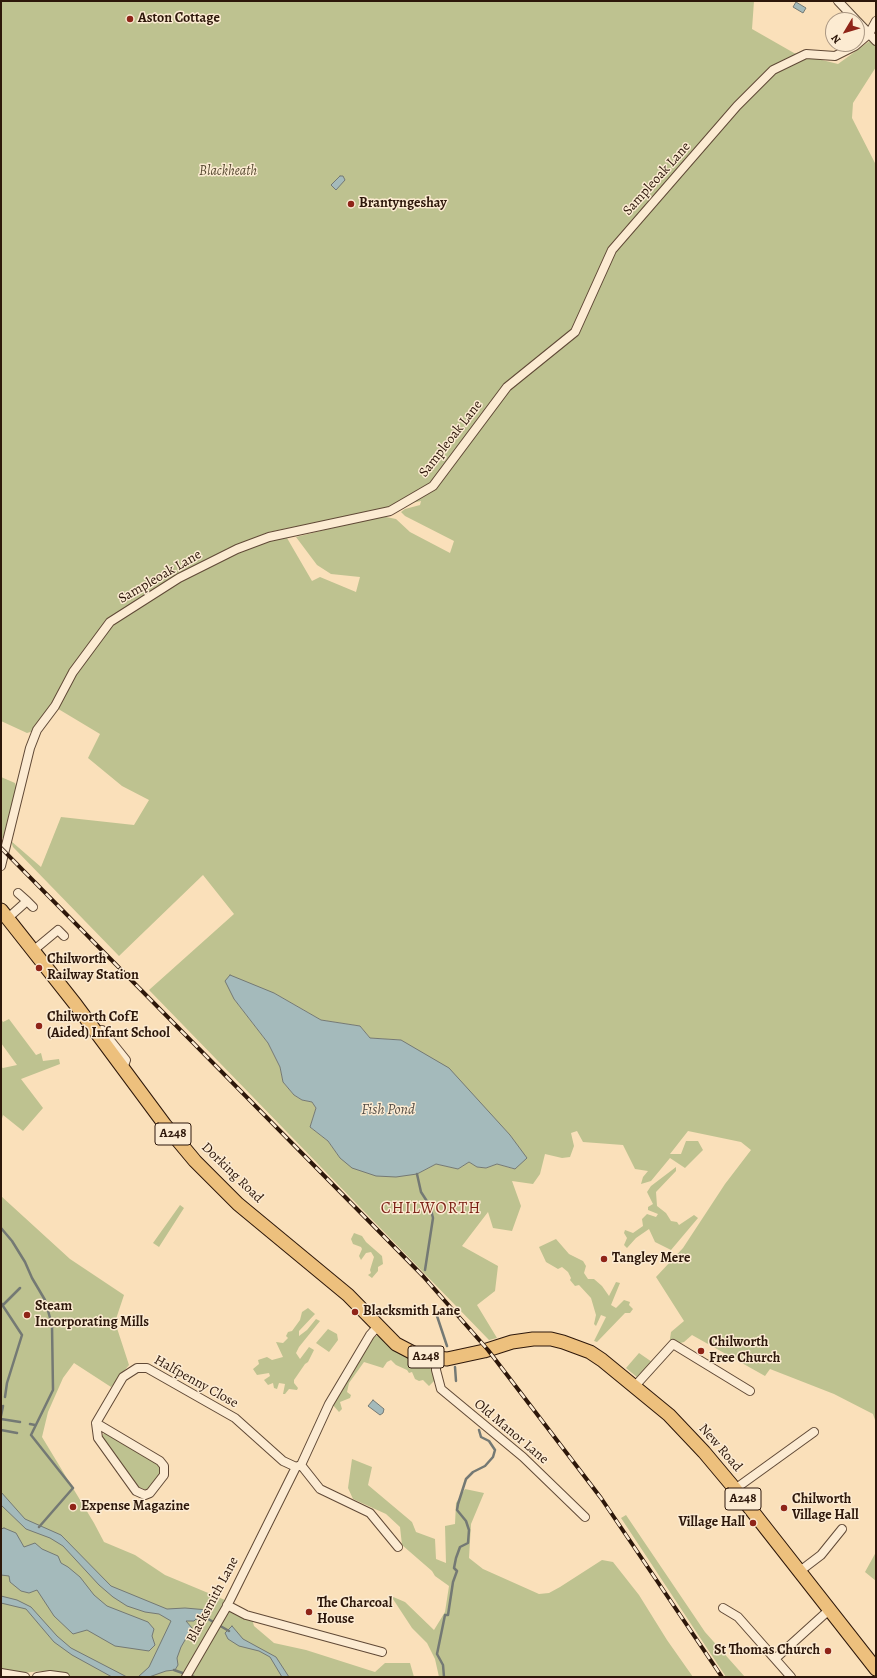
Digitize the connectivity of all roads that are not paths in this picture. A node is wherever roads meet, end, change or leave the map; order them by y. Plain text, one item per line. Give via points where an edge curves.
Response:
1 (838, 1) edge
2 (848, 12) edge
3 (876, 21) edge
4 (865, 30) edge
5 (869, 34) junction
6 (876, 41) edge
7 (1, 866) edge
8 (18, 893) dead end
9 (5, 914) edge
10 (59, 931) dead end
11 (34, 950) junction
12 (79, 999) dead end
13 (97, 1028) junction
14 (378, 1326) junction
15 (484, 1351) joint
16 (436, 1359) junction
17 (635, 1386) junction
18 (750, 1391) dead end
19 (96, 1423) junction
20 (814, 1432) dead end
21 (298, 1466) junction
22 (735, 1489) junction
23 (585, 1517) dead end
24 (842, 1529) dead end
25 (398, 1547) dead end
26 (800, 1571) junction
27 (228, 1605) junction
28 (723, 1608) dead end
29 (829, 1610) junction
30 (382, 1652) dead end
31 (776, 1658) junction
32 (876, 1669) edge
33 (1, 1673) edge
34 (188, 1674) edge
35 (25, 1677) edge
36 (37, 1677) edge
37 (65, 1677) edge
38 (792, 1677) edge

1 - 2 street
3 - 5 street
4 - 5 street
5 - 6 street
5 - 7 street, Sampleoak Lane via 855,46 835,56 806,54 773,70 737,106 612,250 575,332 507,387 433,486 390,511 269,537 237,549 179,578 110,622 73,672 55,706 37,730 30,748
8 - 9 street via 30,904
9 - 11 main road, Dorking Road / A248
10 - 11 street
11 - 13 main road, Dorking Road / A248
12 - 13 street
13 - 14 main road, Dorking Road / A248 via 165,1124 215,1182 348,1295
14 - 16 main road, Dorking Road / A248 via 403,1349
14 - 21 street, Blacksmith Lane via 329,1404
15 - 16 main road, Dorking Road / A248 via 457,1358
15 - 17 main road, New Road / A248 via 512,1342 533,1339 563,1342 590,1352
16 - 23 street, Old Manor Lane via 441,1389 523,1457
17 - 18 street via 673,1344
17 - 22 main road, New Road / A248 via 669,1415
19 - 19 street via 160,1461 164,1466 164,1475 150,1493 145,1495 136,1491 98,1438
19 - 21 street, Halfpenny Close via 123,1377 137,1368 147,1368 235,1418 283,1461
20 - 22 street
21 - 25 street via 320,1489 370,1513
21 - 27 street, Blacksmith Lane
22 - 26 main road, New Road / A248
24 - 26 street via 821,1555
26 - 29 main road, New Road / A248
27 - 30 street via 246,1615
27 - 34 street, Blacksmith Lane
28 - 31 street via 738,1617
29 - 31 street
29 - 32 main road, New Road / A248
31 - 38 street
33 - 35 street
36 - 37 street

